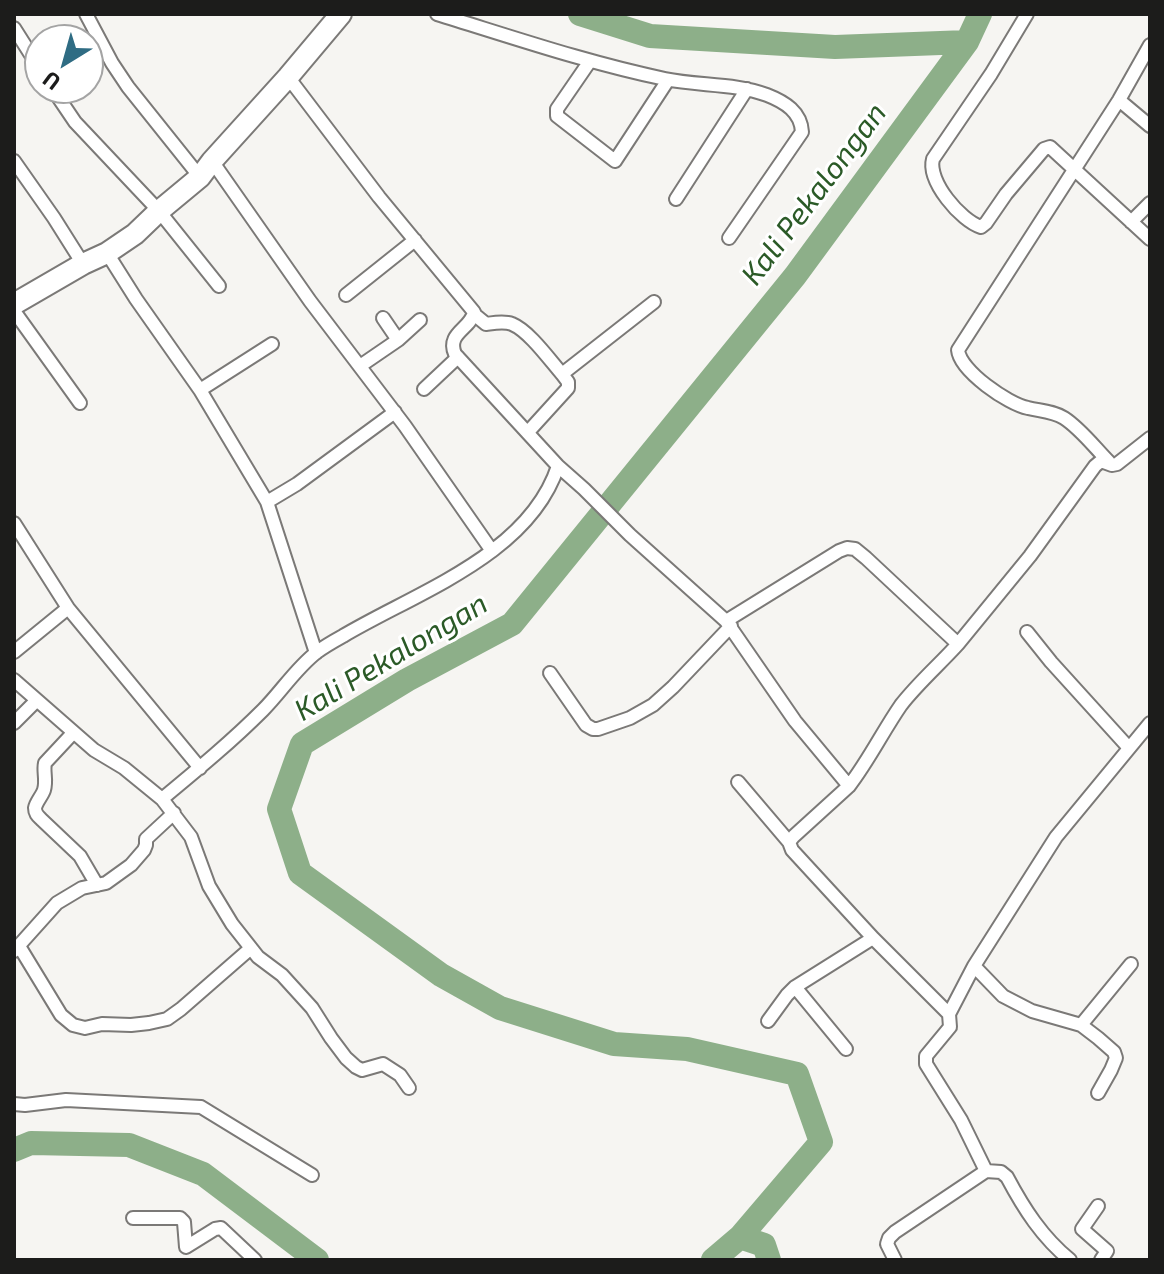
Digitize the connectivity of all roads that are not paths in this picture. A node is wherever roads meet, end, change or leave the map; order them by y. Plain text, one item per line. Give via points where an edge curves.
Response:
1 (86, 14) edge
2 (341, 14) edge
3 (437, 14) edge
4 (1027, 14) edge
5 (1150, 45) edge
6 (590, 61) junction
7 (288, 77) junction
8 (668, 80) junction
9 (747, 89) junction
10 (1119, 100) junction
11 (63, 104) edge
12 (1150, 126) edge
13 (14, 161) edge
14 (206, 169) junction
15 (1075, 170) junction
16 (676, 199) dead end
17 (1150, 203) edge
18 (159, 211) junction
19 (1131, 222) junction
20 (729, 238) dead end
21 (1150, 239) edge
22 (415, 240) junction
23 (107, 253) junction
24 (83, 264) junction
25 (219, 286) dead end
26 (346, 295) dead end
27 (654, 302) dead end
28 (14, 304) edge
29 (14, 311) edge
30 (475, 315) junction
31 (383, 318) dead end
32 (420, 320) dead end
33 (398, 340) junction
34 (272, 344) dead end
35 (458, 357) junction
36 (360, 366) junction
37 (562, 374) junction
38 (424, 389) dead end
39 (200, 390) junction
40 (80, 403) dead end
41 (395, 412) junction
42 (528, 432) junction
43 (1150, 438) edge
44 (1112, 465) junction
45 (558, 466) junction
46 (267, 502) junction
47 (14, 523) edge
48 (492, 551) junction
49 (68, 608) junction
50 (728, 623) junction
51 (1027, 632) dead end
52 (958, 644) junction
53 (14, 652) edge
54 (316, 653) junction
55 (550, 673) dead end
56 (14, 680) edge
57 (36, 701) junction
58 (14, 723) edge
59 (1150, 723) edge
60 (73, 733) junction
61 (1129, 748) junction
62 (200, 768) junction
63 (738, 782) dead end
64 (849, 786) junction
65 (162, 799) junction
66 (174, 813) junction
67 (789, 842) junction
68 (97, 885) junction
69 (873, 938) junction
70 (251, 948) junction
71 (17, 949) edge
72 (1131, 964) dead end
73 (974, 966) junction
74 (795, 987) junction
75 (949, 1014) junction
76 (768, 1021) dead end
77 (1081, 1025) junction
78 (846, 1049) dead end
79 (409, 1088) dead end
80 (1098, 1093) dead end
81 (14, 1104) edge
82 (986, 1171) junction
83 (312, 1175) dead end
84 (1098, 1206) dead end
85 (133, 1218) dead end
86 (187, 1253) edge
87 (249, 1258) edge
88 (895, 1260) edge
89 (1070, 1260) edge
90 (1101, 1260) edge

1 - 14 street via 128,87
2 - 7 main road
3 - 6 street
4 - 15 street via 931,167 947,199 978,227 1046,147
5 - 10 street
6 - 8 street
6 - 8 street via 557,116 615,161
7 - 14 main road
7 - 22 street
8 - 9 street
9 - 16 street
9 - 20 street via 797,112 802,132
10 - 12 street
10 - 15 street
11 - 18 street
13 - 24 street
14 - 18 main road
14 - 36 street
15 - 19 street
15 - 44 street via 958,355 1010,401 1071,423
17 - 19 street
18 - 23 main road
18 - 25 street
19 - 21 street
22 - 26 street
22 - 30 street
23 - 24 main road
23 - 39 street
24 - 28 main road
27 - 37 street
29 - 40 street
30 - 35 street via 454,341
30 - 37 street via 486,324 512,324
31 - 33 street
32 - 33 street
33 - 36 street
34 - 39 street
35 - 38 street
35 - 42 street
36 - 41 street
37 - 42 street via 568,388
39 - 46 street
41 - 46 street
41 - 48 street
42 - 45 street
43 - 44 street
44 - 52 street via 1101,461 1095,466
45 - 48 street via 545,496 521,527
45 - 50 street
46 - 54 street
47 - 49 street
48 - 54 street
49 - 53 street
49 - 62 street
50 - 52 street via 847,548 866,558
50 - 55 street via 653,705 598,729 584,723
50 - 64 street via 795,721
51 - 61 street
52 - 64 street via 901,706
54 - 62 street
56 - 57 street
57 - 58 street
57 - 60 street
59 - 61 street
60 - 65 street
60 - 68 street via 45,763 46,782 35,809 80,856
61 - 73 street via 1056,837
62 - 65 street
63 - 67 street
64 - 67 street
65 - 66 street
66 - 68 street via 146,839 131,865
66 - 70 street via 191,837 209,886
67 - 69 street
68 - 71 street via 57,903
69 - 74 street
69 - 75 street
70 - 71 street via 167,1019 85,1028 61,1015
70 - 79 street via 296,989 352,1064 362,1070 391,1067
72 - 77 street
73 - 75 street
73 - 77 street via 1003,996 1021,1006
74 - 76 street
74 - 78 street
75 - 82 street via 950,1027 926,1056 926,1064
77 - 80 street via 1116,1058
81 - 83 street via 66,1100 201,1107
82 - 88 street via 895,1232 887,1244
82 - 89 street via 1007,1177 1036,1226
84 - 90 street via 1082,1229 1107,1251
85 - 86 street via 180,1218
86 - 87 street via 219,1228

